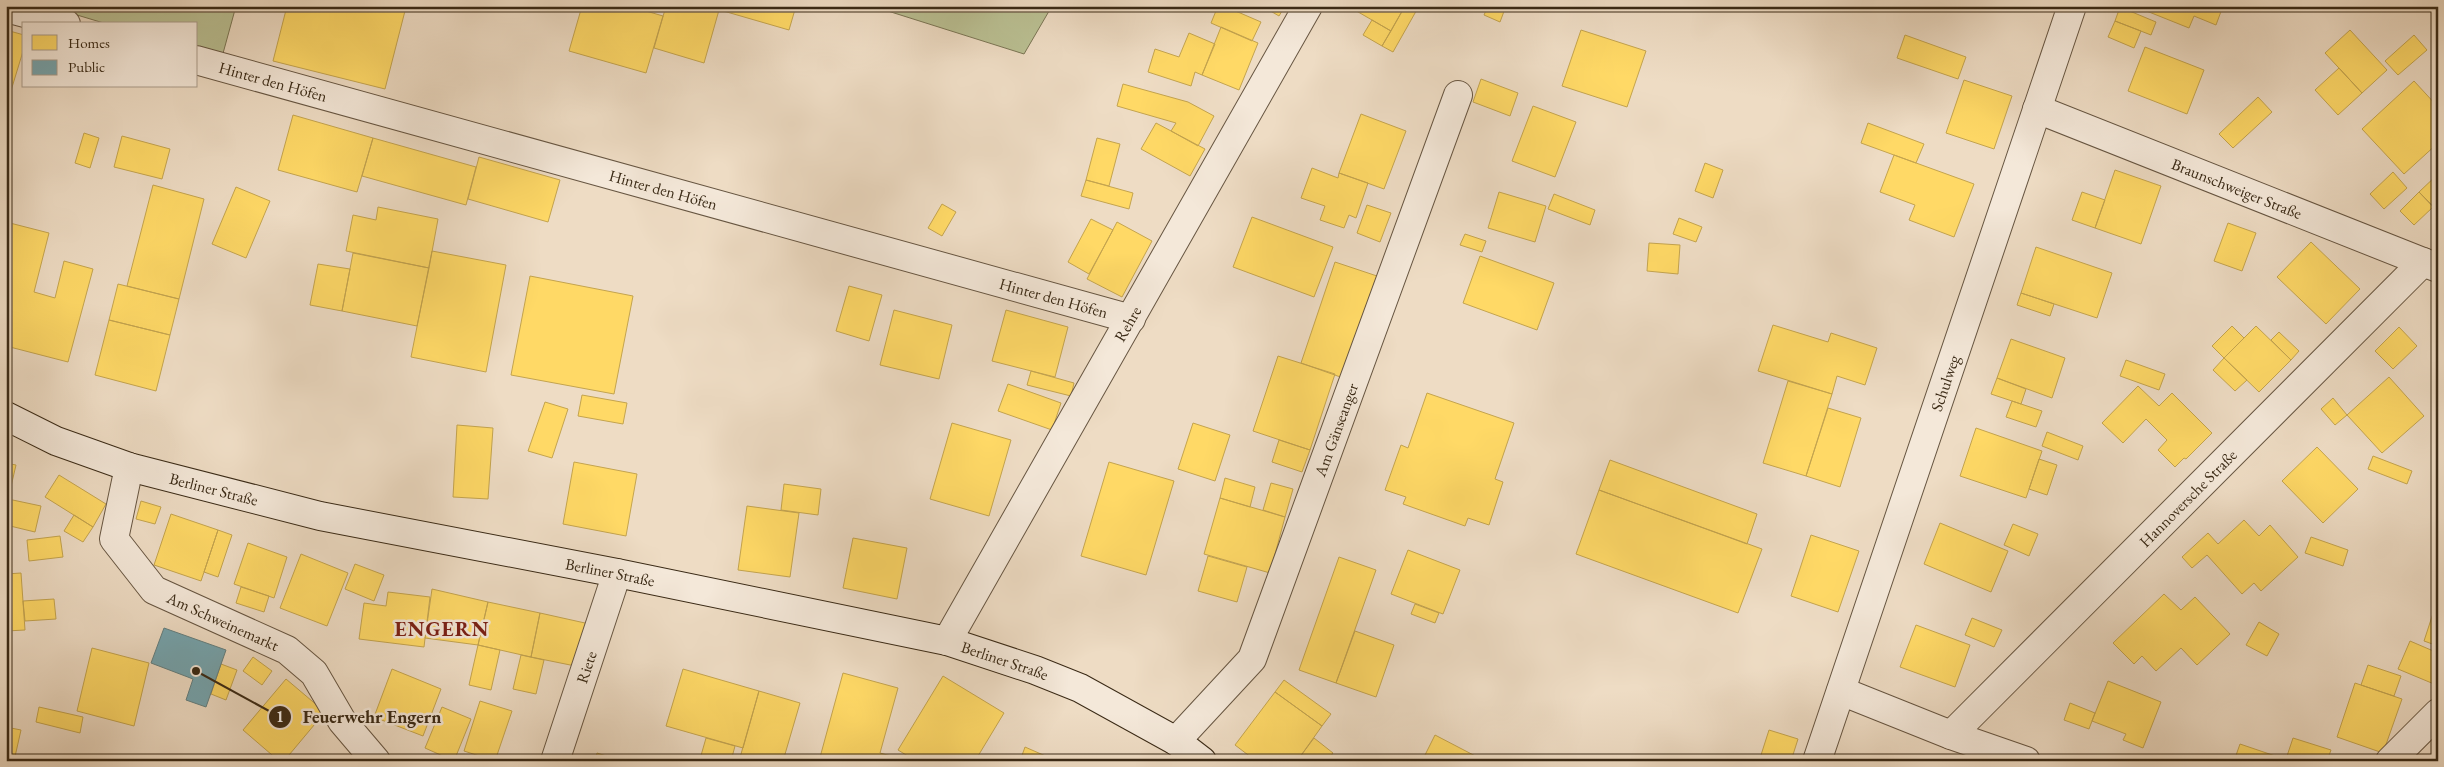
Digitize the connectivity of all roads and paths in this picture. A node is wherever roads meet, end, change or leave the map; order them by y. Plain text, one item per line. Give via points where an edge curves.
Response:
1 (1308, 6) edge
2 (2072, 6) edge
3 (6, 8) edge
4 (58, 22) edge
5 (198, 61) edge
6 (1458, 95) dead end
7 (2037, 109) junction
8 (2430, 265) edge
9 (1131, 319) junction
10 (6, 416) edge
11 (129, 468) junction
12 (617, 573) junction
13 (947, 641) junction
14 (1841, 691) junction
15 (2438, 714) edge
16 (1952, 734) junction
17 (1176, 741) junction
18 (376, 761) edge
19 (555, 761) edge
20 (1202, 761) edge
21 (1817, 761) edge
22 (2026, 761) edge
23 (2390, 761) edge

1 - 9 street, Rehre
2 - 7 street, Schulweg
3 - 4 street
5 - 9 street, Hinter den Höfen
6 - 17 street, Am Gänseanger via 1252,659
7 - 8 street, Braunschweiger Straße
7 - 14 street, Schulweg
8 - 16 street, Hannoversche Straße
9 - 13 street, Rehre
10 - 11 street, Berliner Straße via 56,441
11 - 12 street, Berliner Straße via 320,516
11 - 18 street, Am Schweinemarkt via 114,539 154,590 287,650 314,673 342,721
12 - 13 street, Berliner Straße
12 - 19 street, Riete
13 - 17 street, Berliner Straße via 1080,688
14 - 16 street
14 - 21 street, Schulweg
15 - 23 street
16 - 22 street
17 - 20 street, Berliner Straße

